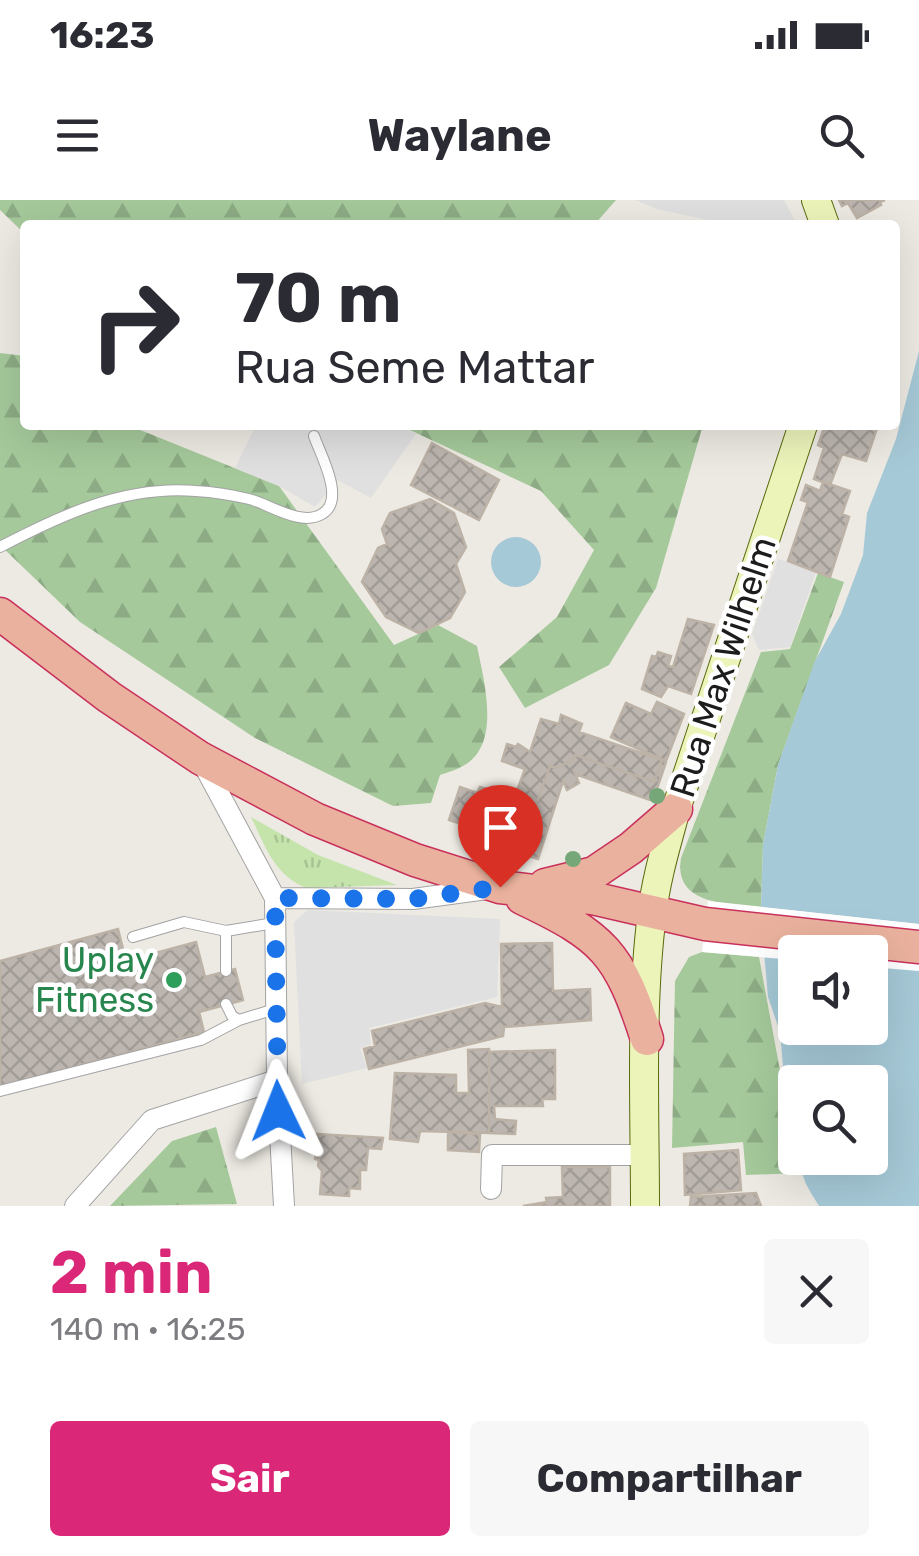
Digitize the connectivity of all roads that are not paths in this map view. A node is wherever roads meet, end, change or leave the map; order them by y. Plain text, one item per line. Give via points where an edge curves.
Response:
1 (801, 430) edge
2 (314, 436) dead end
3 (0, 547) edge
4 (0, 614) edge
5 (200, 758) junction
6 (676, 808) junction
7 (500, 887) junction
8 (275, 898) junction
9 (652, 912) junction
10 (275, 923) junction
11 (226, 931) junction
12 (133, 937) dead end
13 (919, 947) edge
14 (226, 971) dead end
15 (226, 1004) dead end
16 (276, 1009) junction
17 (239, 1020) junction
18 (646, 1039) junction
19 (276, 1080) junction
20 (0, 1091) edge
21 (645, 1155) junction
22 (491, 1189) dead end
23 (75, 1206) edge
24 (284, 1206) edge
25 (645, 1206) edge

1 - 6 main road, Rua Max Wilhelm
2 - 3 lane via 331,485 332,502 323,514 308,518 194,490 130,493 62,515
4 - 5 highway
5 - 7 highway via 315,819
5 - 8 street
6 - 7 highway via 594,873
6 - 9 main road, Rua Max Wilhelm
7 - 8 street via 413,899
7 - 9 highway
7 - 18 highway via 596,939 624,976
8 - 10 street
9 - 13 highway via 705,924
9 - 18 main road, Rua Max Wilhelm
10 - 11 lane
10 - 16 street
11 - 12 lane via 184,922
11 - 14 lane
15 - 17 lane
16 - 17 lane
16 - 19 street
17 - 20 lane via 201,1040
18 - 21 main road, Rua Max Wilhelm
19 - 23 street via 152,1120
19 - 24 street
21 - 22 street via 492,1155
21 - 25 main road, Rua Max Wilhelm

